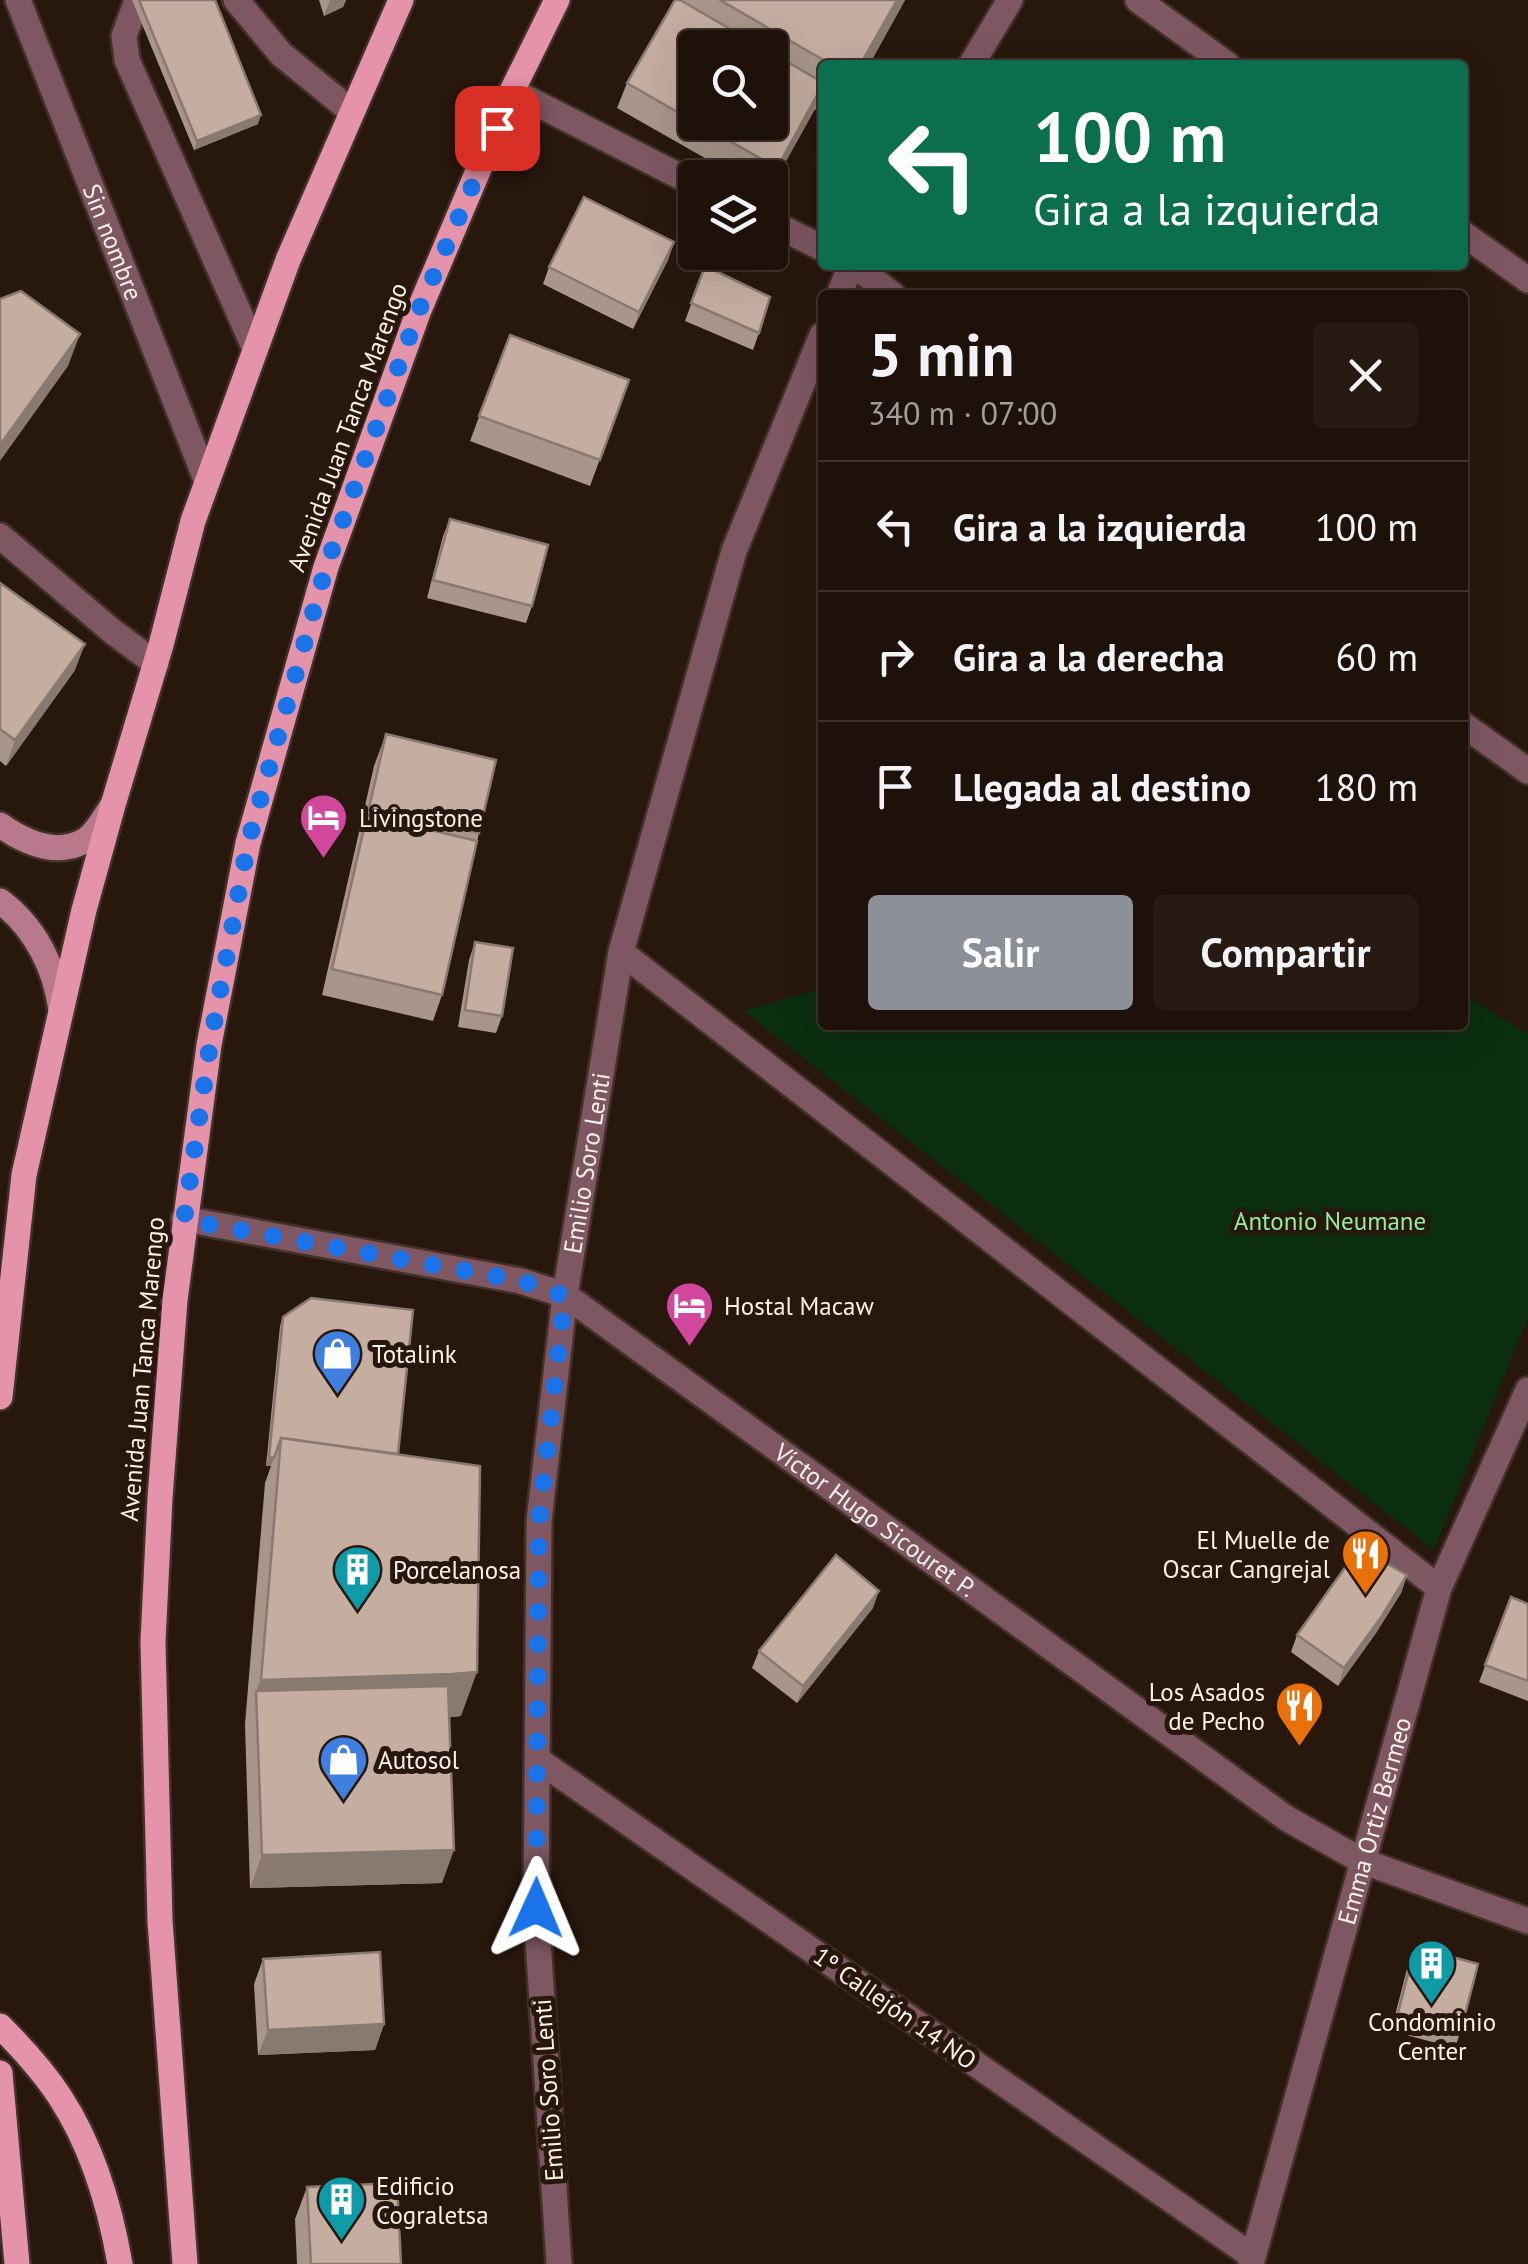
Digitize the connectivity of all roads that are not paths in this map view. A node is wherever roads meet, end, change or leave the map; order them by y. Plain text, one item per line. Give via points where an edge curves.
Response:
1 (18, 0) edge
2 (236, 0) edge
3 (401, 0) edge
4 (557, 0) edge
5 (1010, 0) edge
6 (1138, 0) edge
7 (135, 6) edge
8 (974, 60) edge
9 (1221, 60) edge
10 (512, 91) junction
11 (351, 111) junction
12 (678, 175) edge
13 (788, 231) edge
14 (1468, 237) edge
15 (818, 246) edge
16 (860, 270) edge
17 (1528, 280) edge
18 (886, 290) edge
19 (818, 345) edge
20 (255, 349) junction
21 (207, 482) junction
22 (0, 536) edge
23 (156, 664) junction
24 (1468, 728) edge
25 (1528, 771) edge
26 (113, 805) junction
27 (0, 825) edge
28 (0, 900) edge
29 (621, 952) junction
30 (60, 1010) junction
31 (184, 1220) junction
32 (8, 1258) edge
33 (565, 1296) junction
34 (5, 1301) edge
35 (1528, 1390) edge
36 (0, 1396) edge
37 (1439, 1588) junction
38 (538, 1760) junction
39 (1362, 1861) junction
40 (1528, 1921) edge
41 (0, 2026) edge
42 (0, 2073) edge
43 (0, 2199) edge
44 (16, 2255) edge
45 (1252, 2260) edge
46 (120, 2264) edge
47 (186, 2264) edge
48 (560, 2264) edge

1 - 21 street, Sin nombre
2 - 11 street via 281,54
3 - 11 main road
4 - 10 main road, Avenida Juan Tanca Marengo
5 - 8 street
6 - 9 street
7 - 20 street via 124,36 127,60
10 - 12 street
10 - 31 main road, Avenida Juan Tanca Marengo via 419,310 326,567 248,843
11 - 20 main road
13 - 15 street
14 - 17 street
16 - 18 street
19 - 29 street, Emilio Soro Lenti via 734,551
20 - 21 main road
21 - 23 main road
22 - 23 street
23 - 26 main road
24 - 25 street
26 - 27 street via 86,841 66,846 30,842
26 - 30 main road
28 - 30 street via 44,953
29 - 33 street, Emilio Soro Lenti
29 - 37 street
30 - 32 main road
31 - 33 street, Víctor Hugo Sicouret P. via 522,1281
31 - 47 main road, Avenida Juan Tanca Marengo via 154,1642 160,1920
32 - 34 main road
33 - 38 street, Emilio Soro Lenti via 539,1521
33 - 39 street, Víctor Hugo Sicouret P. via 1286,1818
34 - 36 main road
35 - 37 street, Emma Ortiz Bermeo
37 - 39 street, Emma Ortiz Bermeo
38 - 45 street, 1º Callejón 14 NO
38 - 48 street, Emilio Soro Lenti via 536,1908
39 - 40 street, Víctor Hugo Sicouret P.
39 - 45 street, Emma Ortiz Bermeo
41 - 46 main road via 60,2097 90,2154
42 - 44 main road
43 - 44 main road

